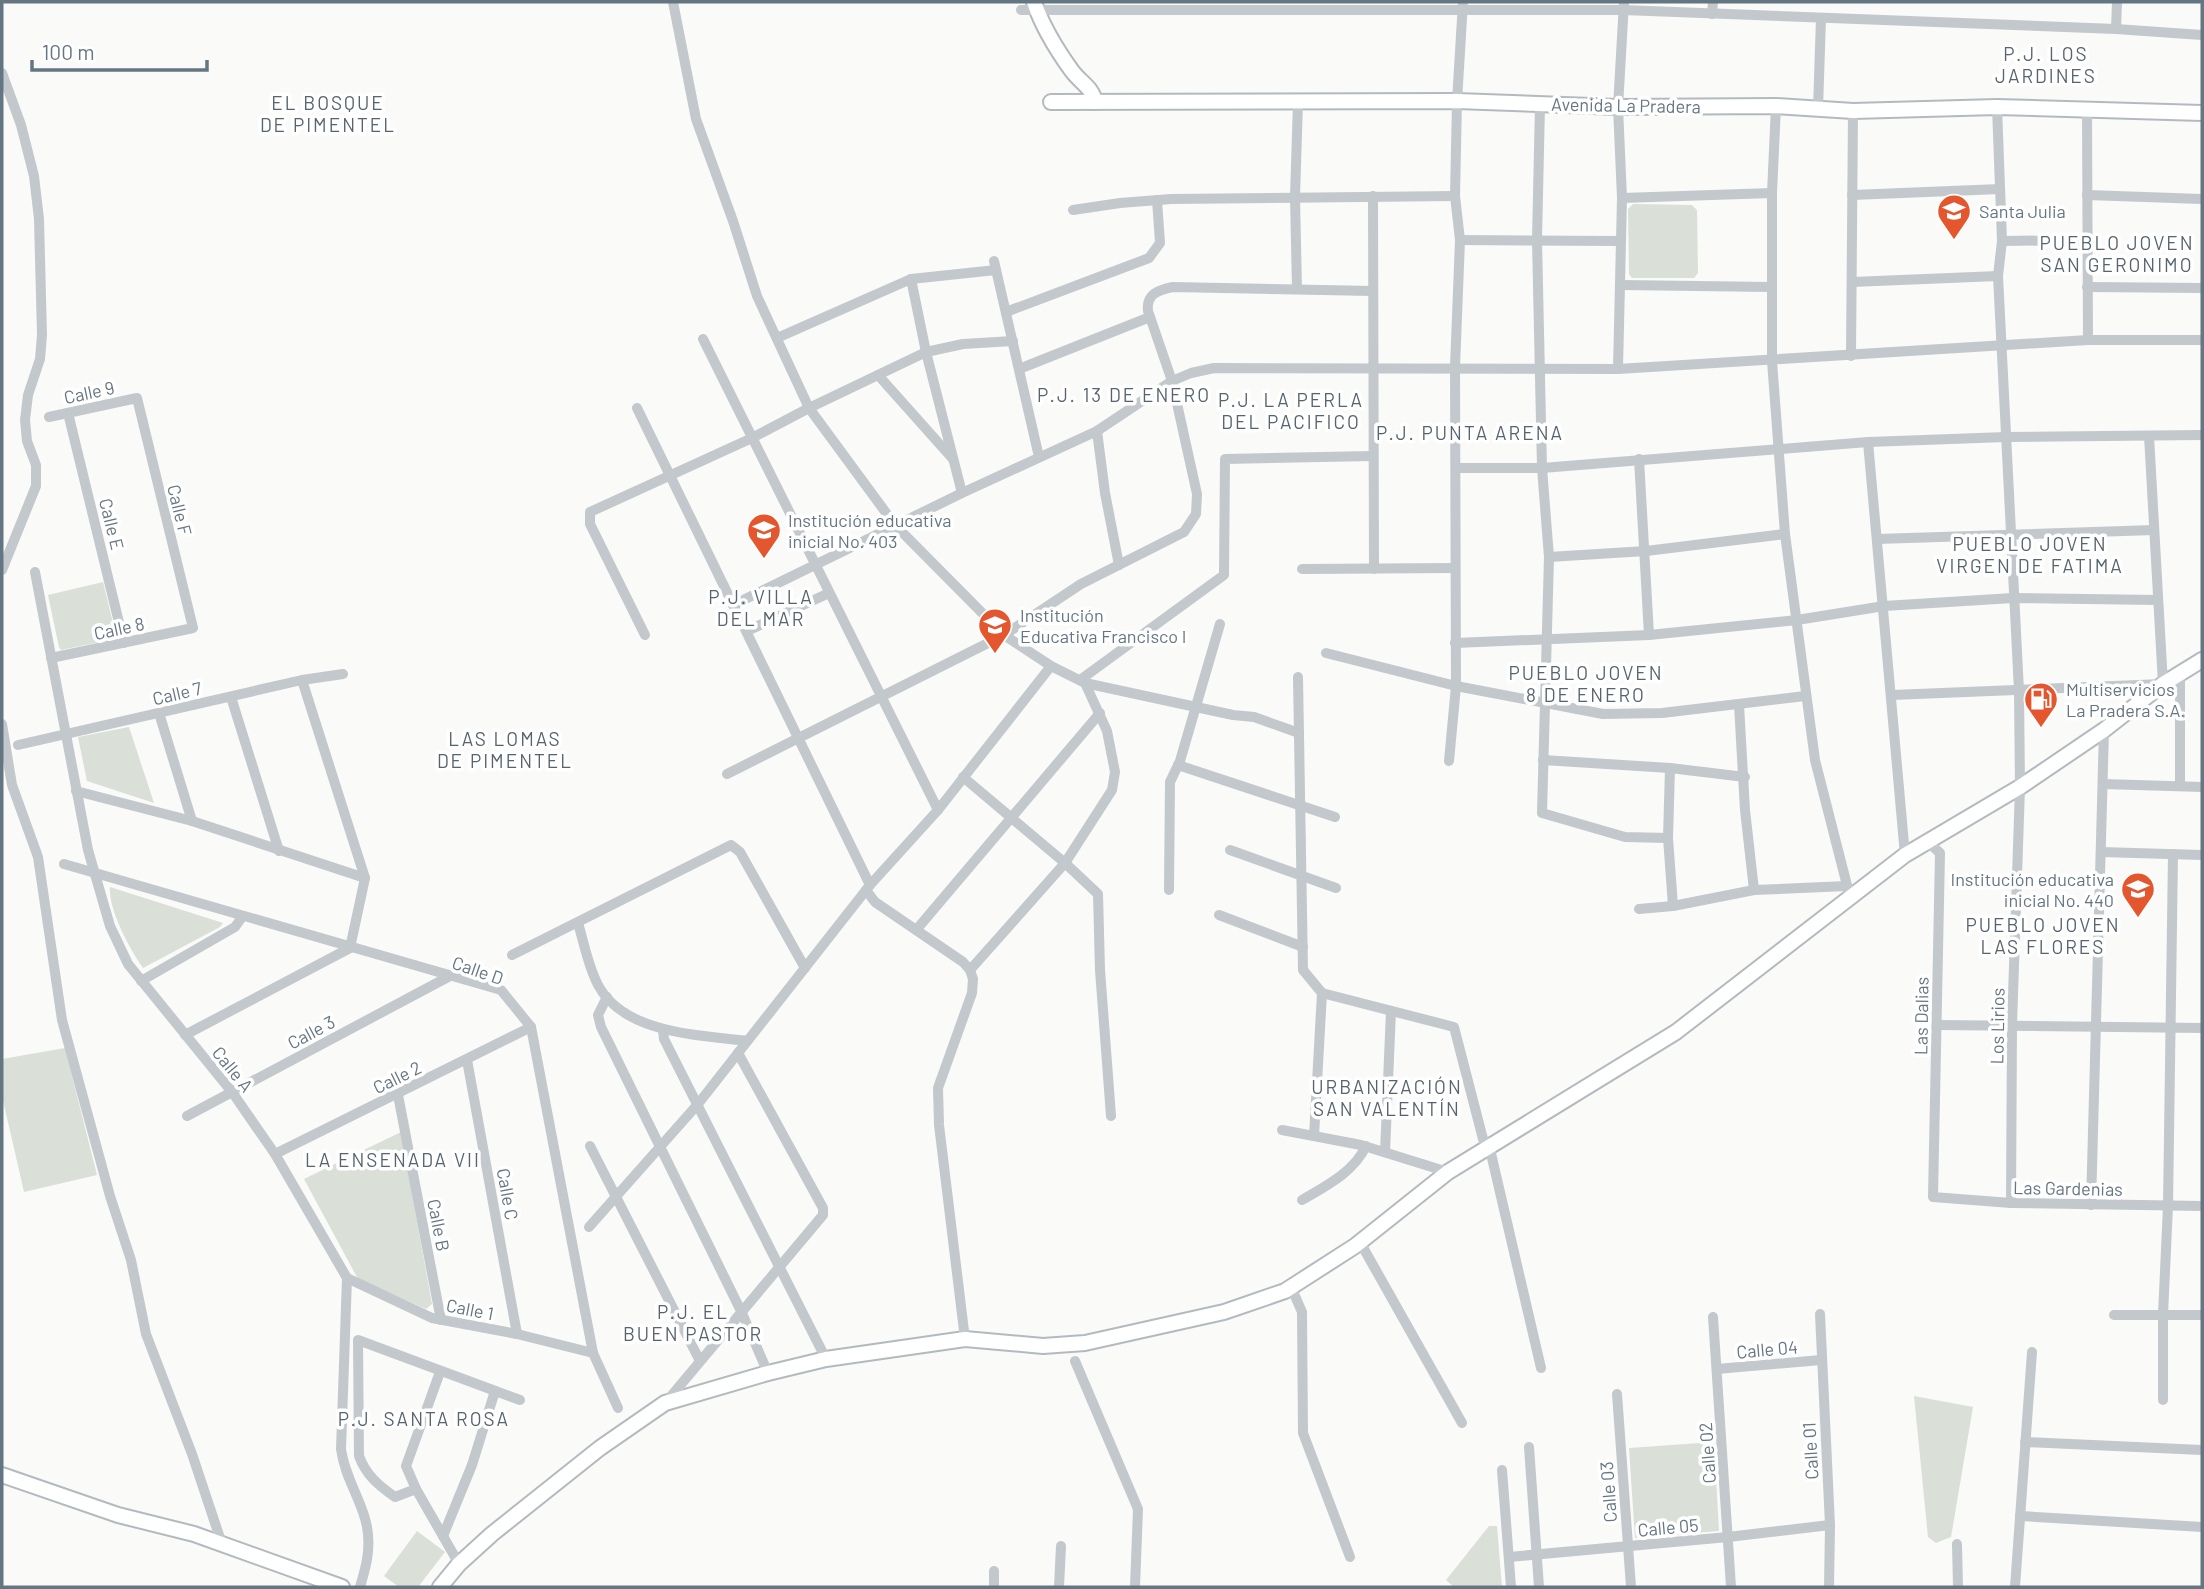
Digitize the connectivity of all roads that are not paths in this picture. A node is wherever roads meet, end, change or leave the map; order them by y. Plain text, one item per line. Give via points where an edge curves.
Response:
1 (673, 2) edge
2 (1713, 2) edge
3 (2117, 2) edge
4 (1082, 6) edge
5 (1173, 6) edge
6 (1395, 6) edge
7 (1463, 6) edge
8 (1624, 6) edge
9 (1031, 7) edge
10 (1712, 14) junction
11 (1821, 18) junction
12 (2116, 29) junction
13 (2202, 35) edge
14 (2, 73) edge
15 (1457, 101) junction
16 (1051, 102) dead end
17 (1095, 102) junction
18 (1298, 102) junction
19 (1541, 104) junction
20 (1776, 106) junction
21 (1618, 107) junction
22 (1997, 107) junction
23 (1818, 109) junction
24 (2087, 109) junction
25 (1853, 111) junction
26 (2202, 112) edge
27 (2000, 189) junction
28 (1772, 193) junction
29 (1852, 195) junction
30 (2087, 195) junction
31 (1373, 196) junction
32 (1455, 196) junction
33 (1296, 197) junction
34 (1622, 198) junction
35 (2202, 199) edge
36 (1157, 200) junction
37 (1073, 210) dead end
38 (1460, 240) junction
39 (1537, 240) junction
40 (2087, 240) junction
41 (1620, 241) junction
42 (2002, 241) junction
43 (1998, 276) junction
44 (911, 278) junction
45 (1852, 282) junction
46 (1621, 285) junction
47 (1771, 287) junction
48 (2087, 287) junction
49 (2202, 288) edge
50 (1297, 289) junction
51 (1373, 291) junction
52 (1006, 313) junction
53 (1150, 317) junction
54 (776, 338) junction
55 (703, 340) dead end
56 (2088, 340) junction
57 (2202, 340) edge
58 (1013, 341) junction
59 (2001, 344) junction
60 (926, 352) junction
61 (1851, 356) junction
62 (1772, 361) junction
63 (1373, 368) junction
64 (1455, 368) junction
65 (1541, 368) junction
66 (1019, 369) junction
67 (1618, 369) junction
68 (878, 375) junction
69 (1172, 381) junction
70 (136, 398) joint
71 (638, 408) dead end
72 (809, 408) junction
73 (68, 413) junction
74 (49, 417) dead end
75 (1097, 431) junction
76 (2202, 435) edge
77 (2149, 436) junction
78 (2006, 437) junction
79 (752, 438) junction
80 (1868, 442) junction
81 (1778, 449) junction
82 (1373, 456) junction
83 (1040, 457) junction
84 (1639, 459) junction
85 (954, 460) junction
86 (1457, 468) junction
87 (1542, 468) junction
88 (670, 475) junction
89 (962, 493) junction
90 (895, 525) junction
91 (2154, 530) junction
92 (1785, 534) junction
93 (2010, 535) junction
94 (1877, 540) junction
95 (1646, 551) junction
96 (1549, 557) junction
97 (816, 565) junction
98 (1119, 565) junction
99 (1454, 568) junction
100 (1303, 569) dead end
101 (1374, 569) junction
102 (2, 570) edge
103 (34, 572) dead end
104 (830, 593) junction
105 (2013, 598) junction
106 (2158, 600) junction
107 (733, 605) junction
108 (1884, 606) junction
109 (1797, 620) junction
110 (1220, 624) dead end
111 (193, 628) joint
112 (747, 631) junction
113 (645, 635) dead end
114 (1004, 635) junction
115 (1648, 635) junction
116 (1547, 639) junction
117 (124, 643) junction
118 (1455, 643) junction
119 (1326, 653) dead end
120 (51, 658) junction
121 (2202, 660) edge
122 (1051, 666) junction
123 (2180, 673) junction
124 (343, 674) dead end
125 (1298, 677) dead end
126 (302, 680) junction
127 (1082, 681) junction
128 (2163, 684) junction
129 (1456, 686) junction
130 (2019, 691) junction
131 (1892, 695) junction
132 (230, 696) junction
133 (1805, 696) junction
134 (881, 697) junction
135 (1545, 703) junction
136 (1739, 705) junction
137 (1195, 707) junction
138 (159, 713) junction
139 (1100, 713) junction
140 (2, 724) edge
141 (2104, 730) junction
142 (1299, 733) junction
143 (66, 735) junction
144 (799, 738) junction
145 (18, 745) dead end
146 (1543, 760) junction
147 (1450, 761) dead end
148 (1178, 765) junction
149 (1670, 768) junction
150 (727, 774) dead end
151 (963, 777) junction
152 (1745, 777) junction
153 (2103, 784) junction
154 (2180, 786) junction
155 (2020, 787) junction
156 (2202, 787) edge
157 (76, 791) junction
158 (1301, 805) junction
159 (937, 810) junction
160 (1335, 817) dead end
161 (1012, 818) junction
162 (192, 821) junction
163 (1668, 838) junction
164 (1927, 841) junction
165 (1230, 850) dead end
166 (279, 851) junction
167 (2101, 852) junction
168 (2173, 854) junction
169 (1905, 855) junction
170 (2202, 855) edge
171 (1065, 863) junction
172 (64, 864) dead end
173 (93, 872) junction
174 (1302, 876) junction
175 (365, 878) junction
176 (868, 888) junction
177 (1336, 888) dead end
178 (1169, 890) dead end
179 (1754, 890) junction
180 (1848, 892) junction
181 (1672, 906) junction
182 (1639, 909) dead end
183 (1219, 915) dead end
184 (242, 917) junction
185 (578, 923) junction
186 (917, 929) junction
187 (1303, 947) junction
188 (350, 948) junction
189 (512, 955) dead end
190 (805, 968) junction
191 (970, 970) junction
192 (450, 976) junction
193 (141, 981) junction
194 (1322, 993) junction
195 (607, 997) junction
196 (1391, 1011) junction
197 (1937, 1025) junction
198 (2012, 1025) junction
199 (531, 1027) junction
200 (2096, 1027) junction
201 (2170, 1027) junction
202 (2202, 1028) edge
203 (663, 1030) junction
204 (185, 1035) junction
205 (747, 1041) junction
206 (738, 1053) junction
207 (467, 1060) junction
208 (232, 1092) junction
209 (398, 1095) junction
210 (698, 1104) junction
211 (187, 1116) dead end
212 (1111, 1116) dead end
213 (1282, 1130) dead end
214 (1314, 1136) junction
215 (1489, 1145) junction
216 (590, 1146) dead end
217 (1366, 1146) junction
218 (660, 1147) junction
219 (1385, 1152) junction
220 (275, 1154) junction
221 (1448, 1172) junction
222 (616, 1197) junction
223 (1933, 1197) joint
224 (1302, 1200) dead end
225 (2011, 1203) junction
226 (2091, 1205) junction
227 (2168, 1206) junction
228 (2202, 1206) edge
229 (589, 1227) dead end
230 (1360, 1242) junction
231 (779, 1266) junction
232 (347, 1278) junction
233 (1292, 1287) junction
234 (741, 1311) junction
235 (1820, 1314) dead end
236 (2113, 1315) dead end
237 (2163, 1315) junction
238 (2202, 1315) edge
239 (1713, 1317) dead end
240 (441, 1320) junction
241 (517, 1334) junction
242 (965, 1339) junction
243 (2032, 1352) dead end
244 (593, 1353) junction
245 (826, 1359) junction
246 (1821, 1360) junction
247 (700, 1361) junction
248 (1076, 1361) dead end
249 (1541, 1368) dead end
250 (1717, 1369) junction
251 (440, 1372) junction
252 (768, 1373) junction
253 (495, 1391) junction
254 (1617, 1395) dead end
255 (520, 1400) dead end
256 (2163, 1401) dead end
257 (665, 1403) junction
258 (618, 1408) dead end
259 (1462, 1423) dead end
260 (2025, 1442) junction
261 (1530, 1447) dead end
262 (2202, 1450) edge
263 (1502, 1469) dead end
264 (2, 1475) edge
265 (416, 1489) junction
266 (2020, 1516) junction
267 (1830, 1525) junction
268 (2202, 1527) edge
269 (443, 1536) junction
270 (1728, 1537) junction
271 (222, 1544) junction
272 (1957, 1544) dead end
273 (1061, 1546) dead end
274 (1628, 1547) junction
275 (1537, 1555) junction
276 (1350, 1557) dead end
277 (1509, 1557) junction
278 (460, 1564) junction
279 (994, 1571) dead end
280 (342, 1587) edge
281 (360, 1587) edge
282 (440, 1587) edge
283 (994, 1587) edge
284 (1059, 1587) edge
285 (1135, 1587) edge
286 (1511, 1587) edge
287 (1539, 1587) edge
288 (1631, 1587) edge
289 (1731, 1587) edge
290 (1829, 1587) edge
291 (1958, 1587) edge
292 (2015, 1587) edge

1 - 54 street via 696,119
2 - 10 street
3 - 12 street
4 - 5 street
4 - 9 street
5 - 6 street
6 - 7 street
7 - 8 street
7 - 15 street
8 - 10 street
8 - 21 street
9 - 17 street via 1075,75 1092,91
10 - 11 street
11 - 12 street
11 - 23 street
12 - 13 street
14 - 102 street via 21,125 37,198 42,335 25,420 36,485
15 - 18 street, Avenida La Pradera
15 - 19 street, Avenida La Pradera
15 - 32 street
16 - 17 street, Avenida La Pradera
17 - 18 street, Avenida La Pradera
18 - 33 street
19 - 21 street, Avenida La Pradera
19 - 39 street
20 - 21 street, Avenida La Pradera
20 - 23 street, Avenida La Pradera
20 - 28 street
21 - 34 street
22 - 24 street, Avenida La Pradera
22 - 25 street, Avenida La Pradera
22 - 27 street, Los Lirios
23 - 25 street, Avenida La Pradera
24 - 26 street, Avenida La Pradera
24 - 30 street
25 - 29 street
27 - 29 street
27 - 42 street, Los Lirios
28 - 34 street
28 - 47 street
29 - 45 street
30 - 35 street
30 - 40 street
31 - 32 street
31 - 33 street
31 - 51 street
32 - 38 street
33 - 36 street
33 - 50 street
34 - 41 street
36 - 37 street
36 - 52 street via 1160,243 1149,258
38 - 39 street
38 - 64 street
39 - 41 street
39 - 65 street
40 - 42 street
40 - 48 street
41 - 46 street
42 - 43 street, Los Lirios
43 - 45 street
43 - 59 street, Los Lirios
44 - 52 street via 995,266
44 - 54 street
44 - 60 street
45 - 61 street
46 - 47 street
46 - 67 street
47 - 62 street
48 - 49 street
48 - 56 street
50 - 51 street
50 - 53 street via 1173,287 1151,296 1147,306
51 - 63 street
52 - 58 street
53 - 66 street
53 - 69 street
54 - 72 street
55 - 79 street
56 - 57 street
56 - 59 street
58 - 60 street
58 - 66 street
59 - 61 street
59 - 78 street, Los Lirios
60 - 68 street
60 - 85 street
61 - 62 street
62 - 67 street
62 - 81 street
63 - 64 street
63 - 69 street via 1214,368
63 - 82 street
64 - 65 street
64 - 86 street
65 - 67 street
65 - 87 street
66 - 83 street
68 - 72 street
68 - 85 street
69 - 75 street
69 - 98 street via 1197,494 1196,514 1184,532
70 - 73 street, Calle 9
70 - 111 street, Calle F
71 - 88 street
72 - 79 street
72 - 90 street
73 - 74 street, Calle 9
73 - 117 street, Calle E
75 - 83 street
75 - 98 street
76 - 77 street
77 - 78 street
77 - 91 street
78 - 80 street
78 - 93 street, Los Lirios
79 - 88 street
79 - 97 street
80 - 81 street
80 - 94 street
81 - 84 street
81 - 92 street
82 - 101 street
82 - 127 street via 1225,459 1224,575
83 - 89 street
84 - 87 street
84 - 95 street
85 - 89 street
86 - 87 street
86 - 99 street
87 - 96 street
88 - 107 street
88 - 113 street via 597,508 589,516
89 - 90 street
90 - 97 street
90 - 114 street
91 - 93 street
91 - 106 street
92 - 95 street
92 - 109 street
93 - 94 street
93 - 105 street, Los Lirios
94 - 108 street
95 - 96 street
95 - 115 street
96 - 116 street
97 - 104 street
97 - 107 street
98 - 114 street via 1081,584
99 - 101 street
99 - 118 street
100 - 101 street
103 - 120 street, Calle A
104 - 112 street
104 - 134 street
105 - 106 street
105 - 108 street
105 - 130 street, Los Lirios
106 - 128 street
107 - 112 street
108 - 109 street
108 - 131 street
109 - 115 street
109 - 133 street
110 - 137 street
111 - 117 street, Calle 8
112 - 144 street
114 - 122 street
114 - 134 street
115 - 116 street
116 - 118 street
116 - 135 street
117 - 120 street, Calle 8
118 - 129 street
119 - 129 street
120 - 143 street, Calle A
121 - 123 street
122 - 127 street
122 - 151 street
123 - 128 street
123 - 154 street
124 - 126 street, Calle 7
125 - 142 street
126 - 132 street, Calle 7
126 - 175 street
127 - 137 street
127 - 139 street
128 - 130 street
128 - 141 street
129 - 135 street
129 - 147 street
130 - 131 street
130 - 155 street, Los Lirios
131 - 169 street
132 - 138 street, Calle 7
132 - 166 street
133 - 136 street
133 - 180 street via 1815,760
134 - 144 street
134 - 159 street
135 - 136 street via 1603,714
135 - 146 street
136 - 152 street
137 - 142 street via 1254,717
137 - 148 street
138 - 143 street, Calle 7
138 - 162 street
139 - 161 street
139 - 171 street via 1112,750 1112,790
140 - 271 street via 12,785 38,857 62,1020 129,1252 146,1334
141 - 153 street
141 - 155 street
142 - 158 street
143 - 145 street, Calle 7
143 - 157 street, Calle A
144 - 150 street
144 - 176 street
146 - 149 street
146 - 163 street via 1542,813 1625,837
148 - 158 street
148 - 178 street via 1170,782
149 - 152 street
149 - 163 street
151 - 159 street
151 - 161 street
152 - 179 street
153 - 154 street
153 - 167 street
154 - 156 street
155 - 164 street
155 - 198 street, Los Lirios
157 - 162 street
157 - 173 street, Calle A
158 - 160 street
158 - 174 street
159 - 176 street
161 - 171 street
161 - 186 street
162 - 166 street
163 - 181 street
164 - 169 street
164 - 197 street, Las Dalias via 1940,853
165 - 174 street
166 - 175 street
167 - 168 street
167 - 200 street
168 - 170 street
168 - 201 street
169 - 180 street
171 - 191 street
171 - 212 street via 1098,897
172 - 173 street, Calle D
173 - 184 street, Calle D
173 - 193 street, Calle A via 110,926
174 - 177 street
174 - 187 street
175 - 188 street
176 - 186 street via 875,902
176 - 190 street
179 - 180 street
179 - 181 street
180 - 215 street via 1676,1032
181 - 182 street
183 - 187 street
184 - 188 street, Calle D
184 - 193 street via 235,927
185 - 189 street
185 - 190 street via 731,845 740,852
185 - 195 street via 598,985
186 - 191 street
187 - 194 street via 1303,970
188 - 192 street, Calle D
188 - 204 street
190 - 205 street
191 - 242 street via 972,993 938,1088
192 - 199 street, Calle D via 500,990
192 - 208 street, Calle 3
193 - 204 street, Calle A
194 - 196 street
194 - 214 street
195 - 203 street via 628,1014
195 - 218 street via 598,1019
196 - 215 street via 1454,1027 1483,1139
196 - 219 street
197 - 198 street
197 - 223 street, Las Dalias
198 - 200 street
198 - 225 street, Los Lirios
199 - 207 street, Calle 2
199 - 244 street, Calle D
200 - 201 street
200 - 226 street
201 - 202 street
201 - 227 street
203 - 205 street
203 - 210 street
204 - 208 street, Calle A
205 - 206 street
206 - 210 street
206 - 231 street via 823,1208 819,1221
207 - 209 street, Calle 2
207 - 241 street, Calle C
208 - 211 street, Calle 3
208 - 220 street, Calle A
209 - 220 street, Calle 2
209 - 240 street, Calle B
210 - 218 street
210 - 231 street
213 - 214 street
214 - 217 street
215 - 221 street
215 - 249 street
216 - 222 street
217 - 219 street
217 - 224 street via 1361,1157 1336,1180
218 - 222 street
218 - 234 street
219 - 221 street
220 - 232 street, Calle A
221 - 230 street
222 - 229 street
222 - 247 street
223 - 225 street, Las Gardenias
225 - 226 street, Las Gardenias
226 - 227 street, Las Gardenias
227 - 228 street, Las Gardenias
227 - 237 street
230 - 233 street
230 - 259 street
231 - 234 street
231 - 245 street
232 - 240 street, Calle 1
232 - 281 street via 341,1449 344,1469 367,1525 368,1562
233 - 242 street via 1224,1312 1086,1343 1043,1346
233 - 276 street via 1302,1312 1303,1433
234 - 247 street
234 - 252 street
235 - 246 street, Calle 01
236 - 237 street
237 - 238 street
237 - 256 street
239 - 250 street, Calle 02
240 - 241 street, Calle 1
241 - 244 street, Calle 1
242 - 245 street
243 - 260 street
244 - 258 street, Calle D
245 - 252 street
246 - 250 street, Calle 04
246 - 267 street, Calle 01
247 - 257 street
248 - 285 street via 1138,1510
250 - 270 street, Calle 02
251 - 253 street
251 - 265 street via 406,1466
251 - 265 street via 358,1340 359,1456 363,1468 395,1497
252 - 257 street
253 - 255 street
253 - 269 street
254 - 274 street, Calle 03
257 - 278 street via 600,1448
260 - 262 street
260 - 266 street
261 - 275 street
263 - 277 street
264 - 271 street
265 - 269 street
266 - 268 street
266 - 292 street
267 - 270 street, Calle 05
267 - 290 street, Calle 01
269 - 278 street
270 - 274 street, Calle 05
270 - 289 street, Calle 02
271 - 280 street
272 - 291 street
273 - 284 street
274 - 275 street, Calle 05
274 - 288 street, Calle 03
275 - 277 street, Calle 05
275 - 287 street
277 - 286 street
278 - 282 street
279 - 283 street

